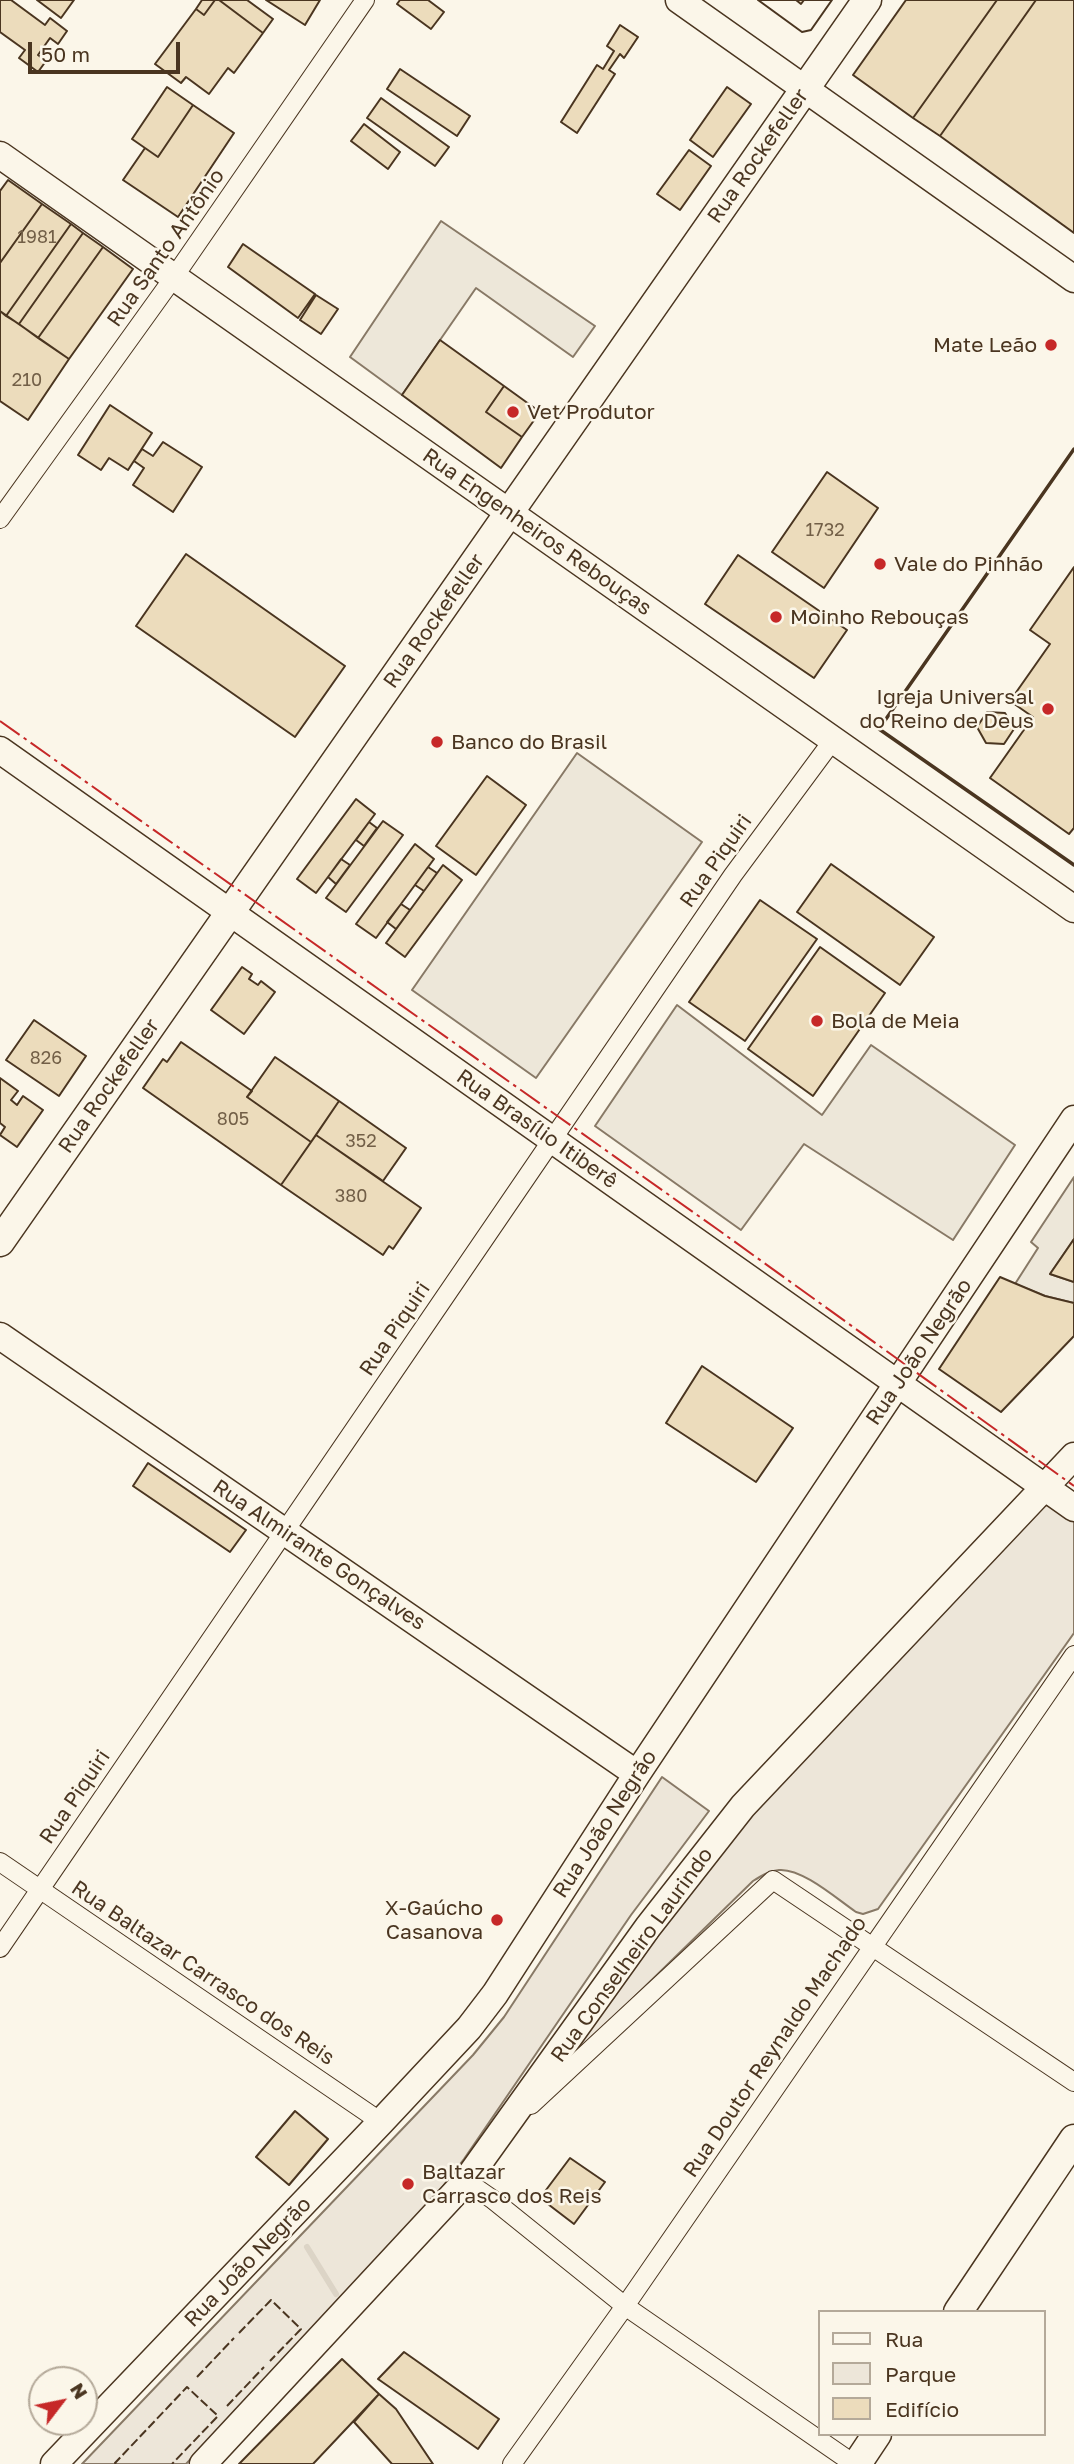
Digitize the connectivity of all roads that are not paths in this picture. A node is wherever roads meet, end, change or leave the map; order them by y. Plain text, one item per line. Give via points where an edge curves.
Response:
1 (365, 0) edge
2 (679, 0) edge
3 (867, 0) edge
4 (805, 89) junction
5 (0, 155) edge
6 (174, 277) junction
7 (1074, 279) edge
8 (509, 513) junction
9 (0, 519) edge
10 (833, 740) junction
11 (0, 750) edge
12 (1074, 909) edge
13 (230, 913) junction
14 (1074, 1119) edge
15 (552, 1140) junction
16 (0, 1242) edge
17 (0, 1336) edge
18 (898, 1384) junction
19 (1074, 1456) edge
20 (1045, 1487) junction
21 (1074, 1508) edge
22 (284, 1532) junction
23 (1074, 1655) edge
24 (637, 1774) junction
25 (0, 1862) edge
26 (40, 1890) junction
27 (873, 1945) junction
28 (0, 1948) edge
29 (1074, 2082) edge
30 (381, 2122) junction
31 (506, 2129) junction
32 (1074, 2139) edge
33 (466, 2181) junction
34 (625, 2306) junction
35 (959, 2310) edge
36 (876, 2436) edge
37 (54, 2464) edge
38 (203, 2464) edge
39 (512, 2464) edge
40 (855, 2464) edge

1 - 6 street, Rua Santo Antônio
2 - 4 main road
3 - 4 main road, Rua Rockefeller
4 - 7 main road
4 - 8 main road, Rua Rockefeller
5 - 6 main road, Rua Engenheiros Rebouças
6 - 8 main road, Rua Engenheiros Rebouças
6 - 9 street, Rua Santo Antônio
8 - 10 main road, Rua Engenheiros Rebouças
8 - 13 main road, Rua Rockefeller
10 - 12 main road, Rua Engenheiros Rebouças
10 - 15 street, Rua Piquiri via 733,874
11 - 13 main road, Rua Brasílio Itiberê
13 - 15 main road, Rua Brasílio Itiberê
13 - 16 main road, Rua Rockefeller
14 - 18 main road, Rua João Negrão
15 - 18 main road, Rua Brasílio Itiberê
15 - 22 street, Rua Piquiri
17 - 22 main road, Rua Almirante Gonçalves
18 - 20 main road, Rua Brasílio Itiberê
18 - 24 main road, Rua João Negrão
19 - 20 main road, Rua Conselheiro Laurindo
20 - 21 main road, Rua Brasílio Itiberê
20 - 31 main road, Rua Conselheiro Laurindo via 743,1806 648,1927
22 - 24 main road, Rua Almirante Gonçalves
22 - 26 street, Rua Piquiri
23 - 27 street, Rua Doutor Reynaldo Machado
24 - 30 main road, Rua João Negrão via 495,1994
25 - 26 street, Rua Baltazar Carrasco dos Reis
26 - 28 street, Rua Piquiri
26 - 30 street, Rua Baltazar Carrasco dos Reis
27 - 29 street
27 - 31 street via 773,1880
27 - 34 street, Rua Doutor Reynaldo Machado
30 - 37 main road, Rua João Negrão
31 - 33 main road, Rua Conselheiro Laurindo
32 - 35 main road
33 - 34 street
33 - 38 main road, Rua Conselheiro Laurindo
34 - 39 street, Rua Doutor Reynaldo Machado
34 - 40 street
36 - 40 main road

